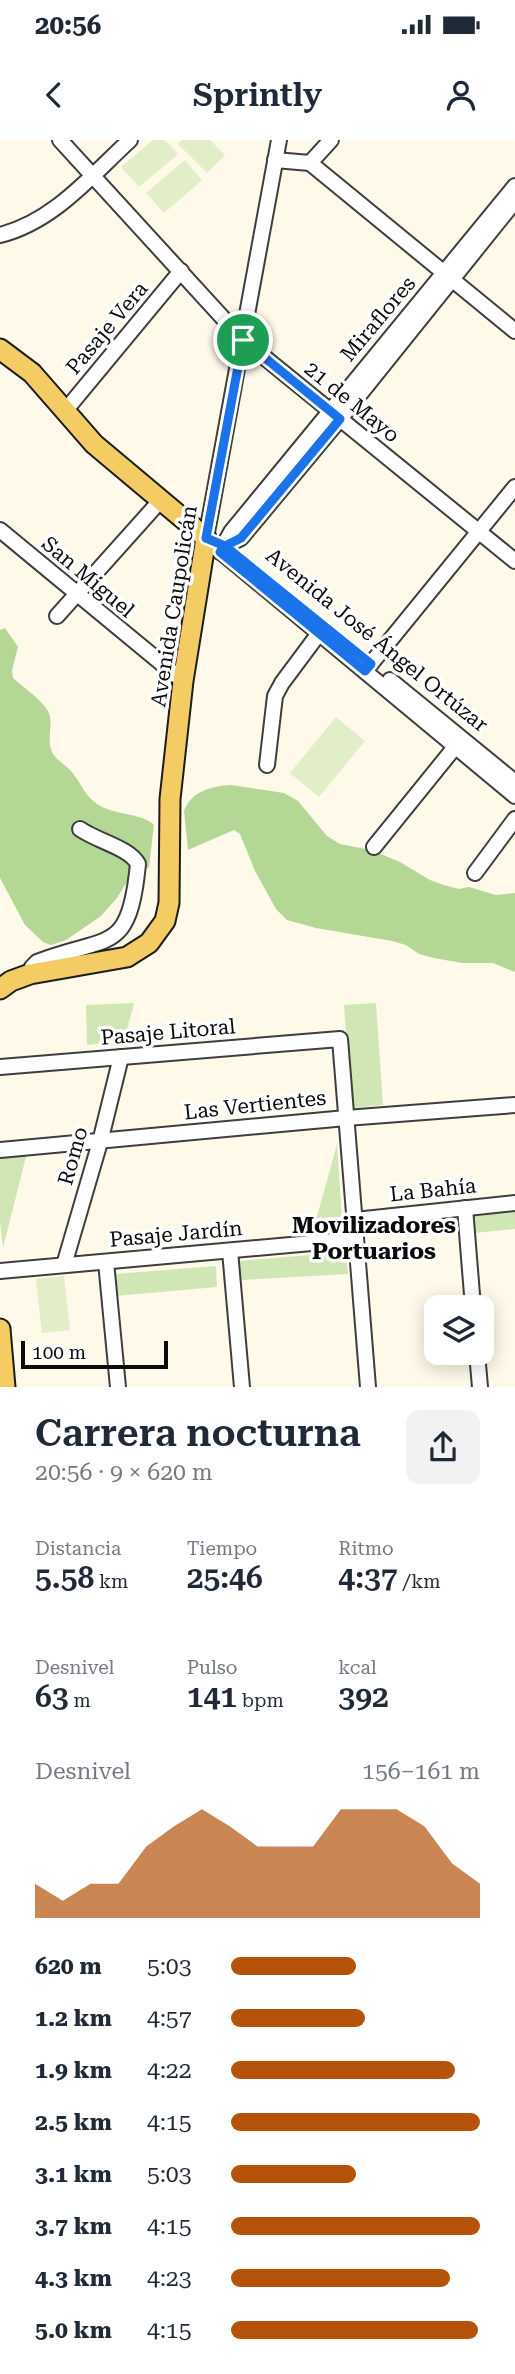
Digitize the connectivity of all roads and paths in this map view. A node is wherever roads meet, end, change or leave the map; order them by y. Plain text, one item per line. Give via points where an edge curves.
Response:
1 (60, 140) edge
2 (130, 140) edge
3 (279, 140) edge
4 (331, 140) edge
5 (275, 160) junction
6 (310, 163) junction
7 (92, 176) junction
8 (515, 186) edge
9 (515, 201) edge
10 (0, 235) edge
11 (181, 271) junction
12 (449, 276) junction
13 (515, 331) edge
14 (243, 340) junction
15 (0, 349) edge
16 (65, 411) junction
17 (335, 415) junction
18 (515, 487) edge
19 (160, 501) junction
20 (0, 530) edge
21 (479, 531) junction
22 (217, 546) junction
23 (515, 561) edge
24 (76, 595) junction
25 (57, 616) dead end
26 (321, 630) junction
27 (368, 667) junction
28 (183, 681) junction
29 (459, 743) junction
30 (267, 765) dead end
31 (515, 782) edge
32 (515, 796) edge
33 (515, 820) edge
34 (80, 829) dead end
35 (373, 847) dead end
36 (475, 873) dead end
37 (16, 977) edge
38 (0, 989) edge
39 (121, 1057) junction
40 (0, 1067) edge
41 (515, 1105) edge
42 (346, 1118) junction
43 (100, 1142) junction
44 (0, 1150) edge
45 (515, 1203) edge
46 (465, 1208) junction
47 (355, 1220) junction
48 (356, 1239) junction
49 (230, 1251) junction
50 (106, 1262) junction
51 (64, 1265) junction
52 (0, 1271) edge
53 (472, 1295) edge
54 (0, 1329) edge
55 (478, 1365) edge
56 (5, 1387) edge
57 (118, 1387) edge
58 (242, 1387) edge
59 (368, 1387) edge
60 (480, 1387) edge

1 - 7 street, 21 de Mayo
2 - 7 street
3 - 5 street, Avenida Caupolicán
4 - 6 street
5 - 6 street
5 - 14 street, Avenida Caupolicán
6 - 12 street
7 - 10 street via 43,218
7 - 11 street, 21 de Mayo
8 - 12 street, Miraflores
9 - 12 street, Miraflores
11 - 14 street, 21 de Mayo
11 - 16 street, Pasaje Vera
12 - 13 street
12 - 17 street, Miraflores
14 - 17 street, 21 de Mayo
14 - 22 street, Avenida Caupolicán
15 - 16 main road, Avenida José Ángel Ortúzar via 32,373
16 - 19 main road, Avenida José Ángel Ortúzar via 94,444
17 - 21 street, 21 de Mayo
17 - 22 street, Miraflores
18 - 21 street
19 - 22 main road, Avenida José Ángel Ortúzar
19 - 24 street
20 - 24 street, San Miguel
21 - 23 street, 21 de Mayo
21 - 27 street
22 - 26 street, Avenida José Ángel Ortúzar
22 - 28 main road, Avenida Caupolicán
24 - 25 street
24 - 28 street, San Miguel
26 - 27 street, Avenida José Ángel Ortúzar
26 - 30 street via 275,696
27 - 29 street, Avenida José Ángel Ortúzar
28 - 37 main road, Avenida Caupolicán via 170,799 165,921 143,949 119,959
29 - 31 street, Avenida José Ángel Ortúzar
29 - 32 street, Avenida José Ángel Ortúzar
29 - 35 street
33 - 36 street
34 - 37 street via 134,856 138,864 129,917 102,943 37,962
37 - 38 main road
39 - 40 street, Pasaje Litoral
39 - 42 street, Pasaje Litoral via 340,1039
39 - 43 street, Romo
41 - 42 street, Las Vertientes
42 - 43 street, Las Vertientes
42 - 47 street
43 - 44 street, Las Vertientes
43 - 51 street, Romo
45 - 46 street, La Bahía
46 - 47 street, La Bahía
46 - 53 street
47 - 48 street
48 - 49 street, Pasaje Jardín
48 - 59 street
49 - 50 street, Pasaje Jardín
49 - 58 street
50 - 51 street, Pasaje Jardín
50 - 57 street
51 - 52 street, Pasaje Jardín
54 - 56 main road
55 - 60 street

